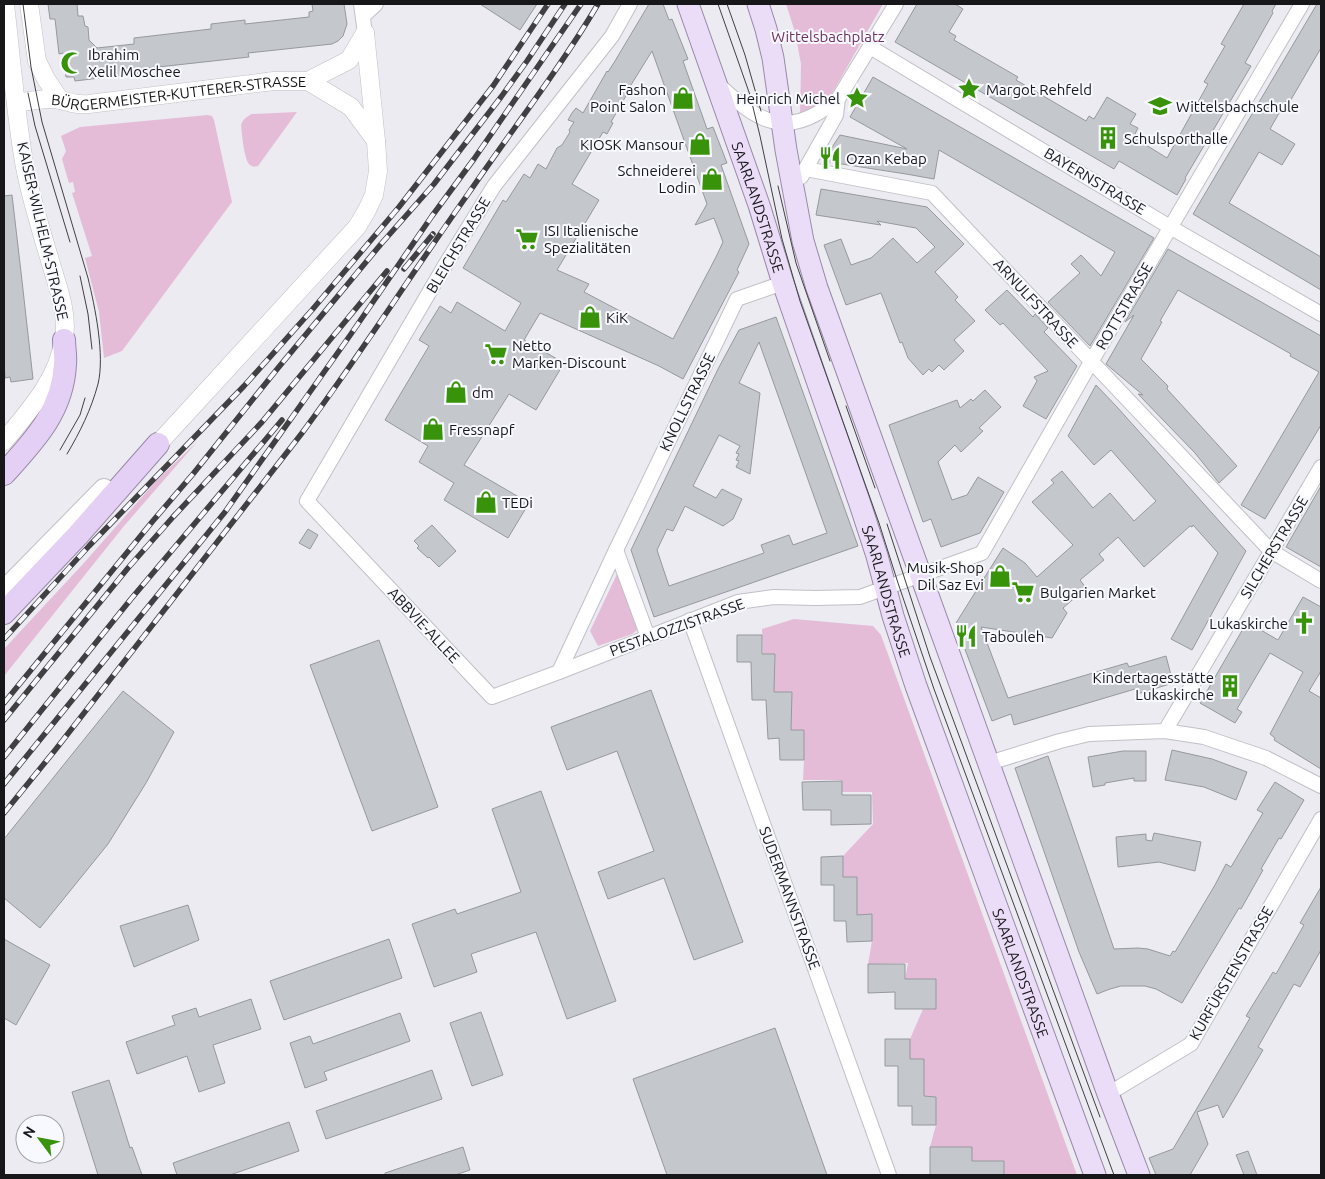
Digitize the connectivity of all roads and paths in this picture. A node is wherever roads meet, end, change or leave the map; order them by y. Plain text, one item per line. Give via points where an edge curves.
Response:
1 (6, 4) edge
2 (29, 4) edge
3 (376, 4) edge
4 (688, 4) edge
5 (758, 4) edge
6 (896, 4) edge
7 (1302, 4) edge
8 (629, 5) edge
9 (363, 18) edge
10 (870, 47) junction
11 (308, 81) junction
12 (716, 82) junction
13 (838, 99) junction
14 (60, 100) junction
15 (10, 103) edge
16 (783, 124) junction
17 (376, 141) junction
18 (806, 169) junction
19 (794, 191) junction
20 (1170, 227) junction
21 (783, 283) junction
22 (1321, 314) edge
23 (64, 340) junction
24 (1091, 362) junction
25 (4, 441) edge
26 (158, 444) junction
27 (1321, 467) edge
28 (4, 474) edge
29 (104, 489) joint
30 (307, 501) joint
31 (616, 550) junction
32 (1271, 551) junction
33 (920, 575) junction
34 (1321, 581) edge
35 (886, 587) junction
36 (4, 591) edge
37 (4, 613) edge
38 (690, 620) junction
39 (648, 637) junction
40 (559, 672) junction
41 (1165, 731) junction
42 (989, 763) junction
43 (1321, 786) edge
44 (1321, 819) edge
45 (1108, 1094) junction
46 (889, 1175) edge
47 (1095, 1175) edge
48 (1139, 1175) edge

1 - 15 street, KAISER-WILHELM-STRASSE
2 - 14 street via 37,61
3 - 9 street
4 - 12 main road, SAARLANDSTRASSE
5 - 16 main road via 773,58
6 - 10 street
7 - 20 street, ROTTSTRASSE
8 - 30 street, BLEICHSTRASSE via 612,36 494,186
9 - 11 street, BÜRGERMEISTER-KUTTERER-STRASSE via 349,60
9 - 17 street
10 - 13 street
10 - 20 street, BAYERNSTRASSE
11 - 14 street, BÜRGERMEISTER-KUTTERER-STRASSE via 274,81 79,105
11 - 17 street via 351,107
12 - 16 street via 755,114
12 - 21 main road, SAARLANDSTRASSE
13 - 16 street via 815,115
13 - 18 street via 836,115
14 - 15 street, BÜRGERMEISTER-KUTTERER-STRASSE
15 - 23 street, KAISER-WILHELM-STRASSE via 32,200 62,302
16 - 19 main road
17 - 26 street via 378,171 374,195 357,227
18 - 19 street
18 - 24 street, ARNULFSTRASSE via 932,193
19 - 33 main road via 803,241 817,288
20 - 22 street, BAYERNSTRASSE
20 - 24 street, ROTTSTRASSE
21 - 31 street, KNOLLSTRASSE via 737,299
21 - 35 main road, SAARLANDSTRASSE
23 - 25 street, KAISER-WILHELM-STRASSE via 58,363 43,390
23 - 28 highway via 63,381 53,413
24 - 32 street, ARNULFSTRASSE
24 - 33 street, ROTTSTRASSE via 982,553
26 - 29 street
26 - 37 highway
27 - 32 street, SILCHERSTRASSE
29 - 36 main road
30 - 40 street, ABBVIE-ALLEE via 492,697
31 - 39 street
31 - 40 street, KNOLLSTRASSE
32 - 34 street, ARNULFSTRASSE
32 - 41 street, SILCHERSTRASSE
33 - 35 street, ROTTSTRASSE
33 - 42 main road
35 - 38 street, PESTALOZZISTRASSE via 860,597 774,597 738,602
35 - 47 main road, SAARLANDSTRASSE via 916,686
38 - 39 street, PESTALOZZISTRASSE
38 - 46 street, SUDERMANNSTRASSE
39 - 40 street, PESTALOZZISTRASSE
41 - 42 street via 1089,734
41 - 43 street via 1204,738 1266,758
42 - 45 main road
44 - 45 street, KURFÜRSTENSTRASSE via 1191,1044
45 - 48 main road

